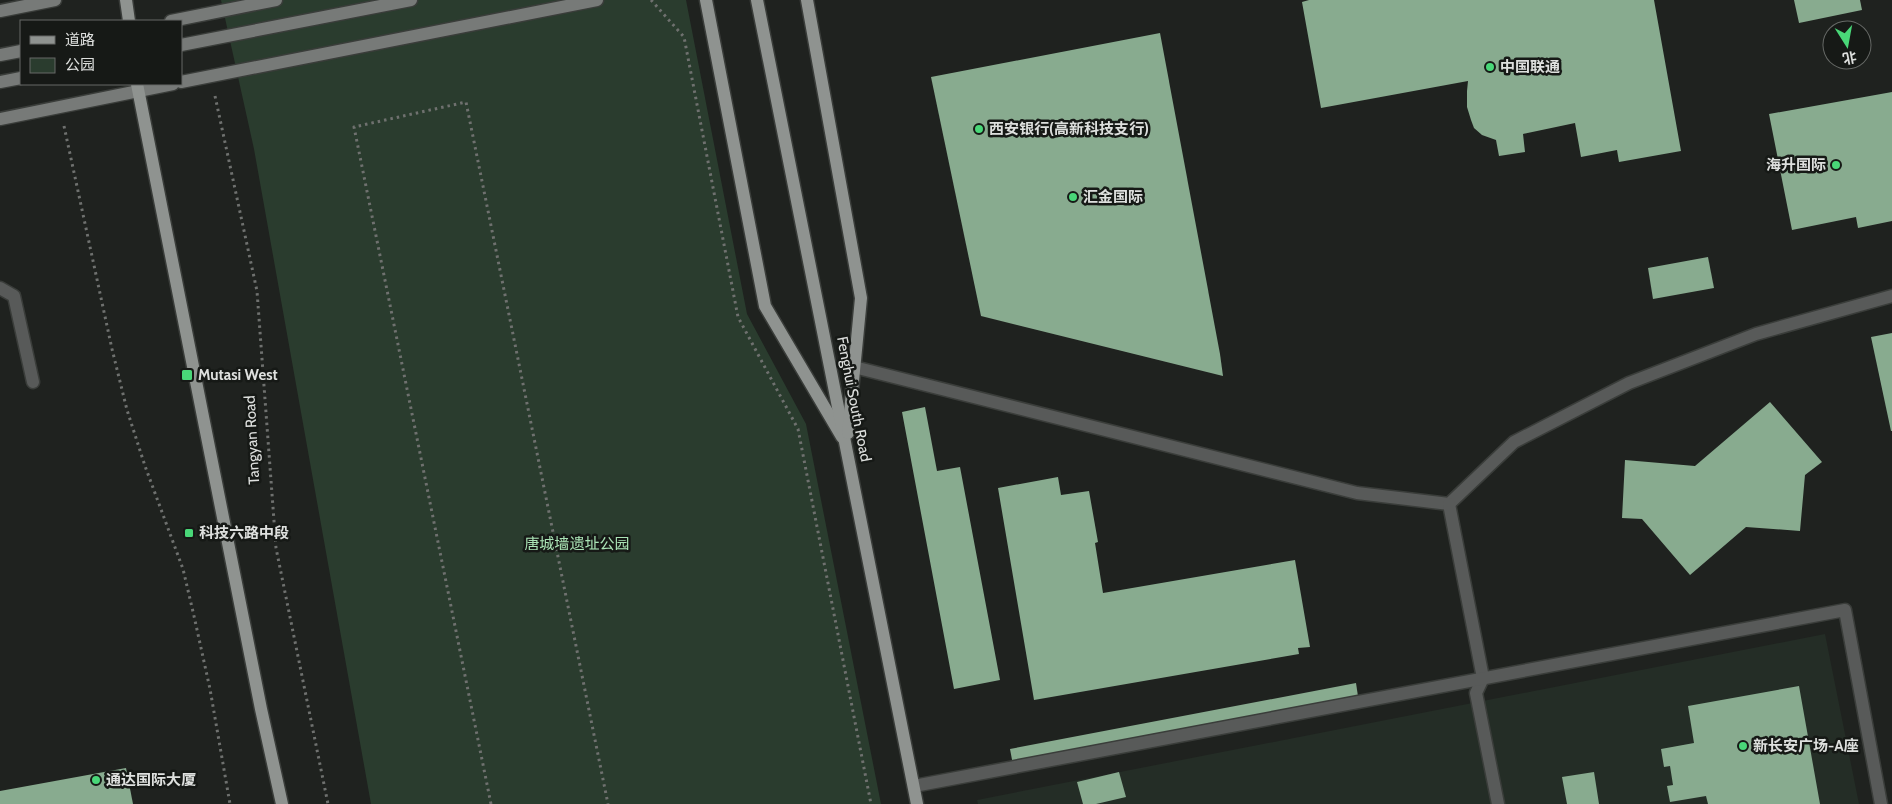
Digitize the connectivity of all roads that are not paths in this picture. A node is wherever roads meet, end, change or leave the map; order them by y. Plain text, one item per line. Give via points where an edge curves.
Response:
1 (55, 0) edge
2 (126, 0) edge
3 (276, 0) edge
4 (411, 0) edge
5 (597, 0) edge
6 (706, 0) edge
7 (757, 0) edge
8 (807, 0) edge
9 (0, 12) edge
10 (129, 20) edge
11 (176, 20) edge
12 (182, 45) edge
13 (20, 51) edge
14 (0, 55) edge
15 (20, 78) edge
16 (0, 82) edge
17 (182, 82) edge
18 (161, 85) edge
19 (138, 87) edge
20 (0, 119) edge
21 (0, 288) edge
22 (1892, 296) edge
23 (854, 367) junction
24 (34, 382) dead end
25 (846, 446) junction
26 (1449, 504) junction
27 (1483, 678) junction
28 (914, 786) junction
29 (282, 804) edge
30 (917, 804) edge
31 (1498, 804) edge
32 (1881, 804) edge

1 - 9 main road
2 - 10 main road
3 - 11 main road
4 - 12 main road
5 - 17 main road
6 - 25 main road via 765,306
7 - 25 main road, Fenghui South Road
8 - 23 main road via 861,298
13 - 14 main road
15 - 16 main road
18 - 19 main road
19 - 20 main road
19 - 29 main road
21 - 24 street via 14,296
22 - 26 street via 1756,334 1629,383 1514,442
23 - 25 main road
23 - 26 street via 1357,493
25 - 28 main road, Fenghui South Road
26 - 27 street
27 - 28 street
27 - 31 street via 1476,694
27 - 32 street via 1845,610
28 - 30 main road, Fenghui South Road

